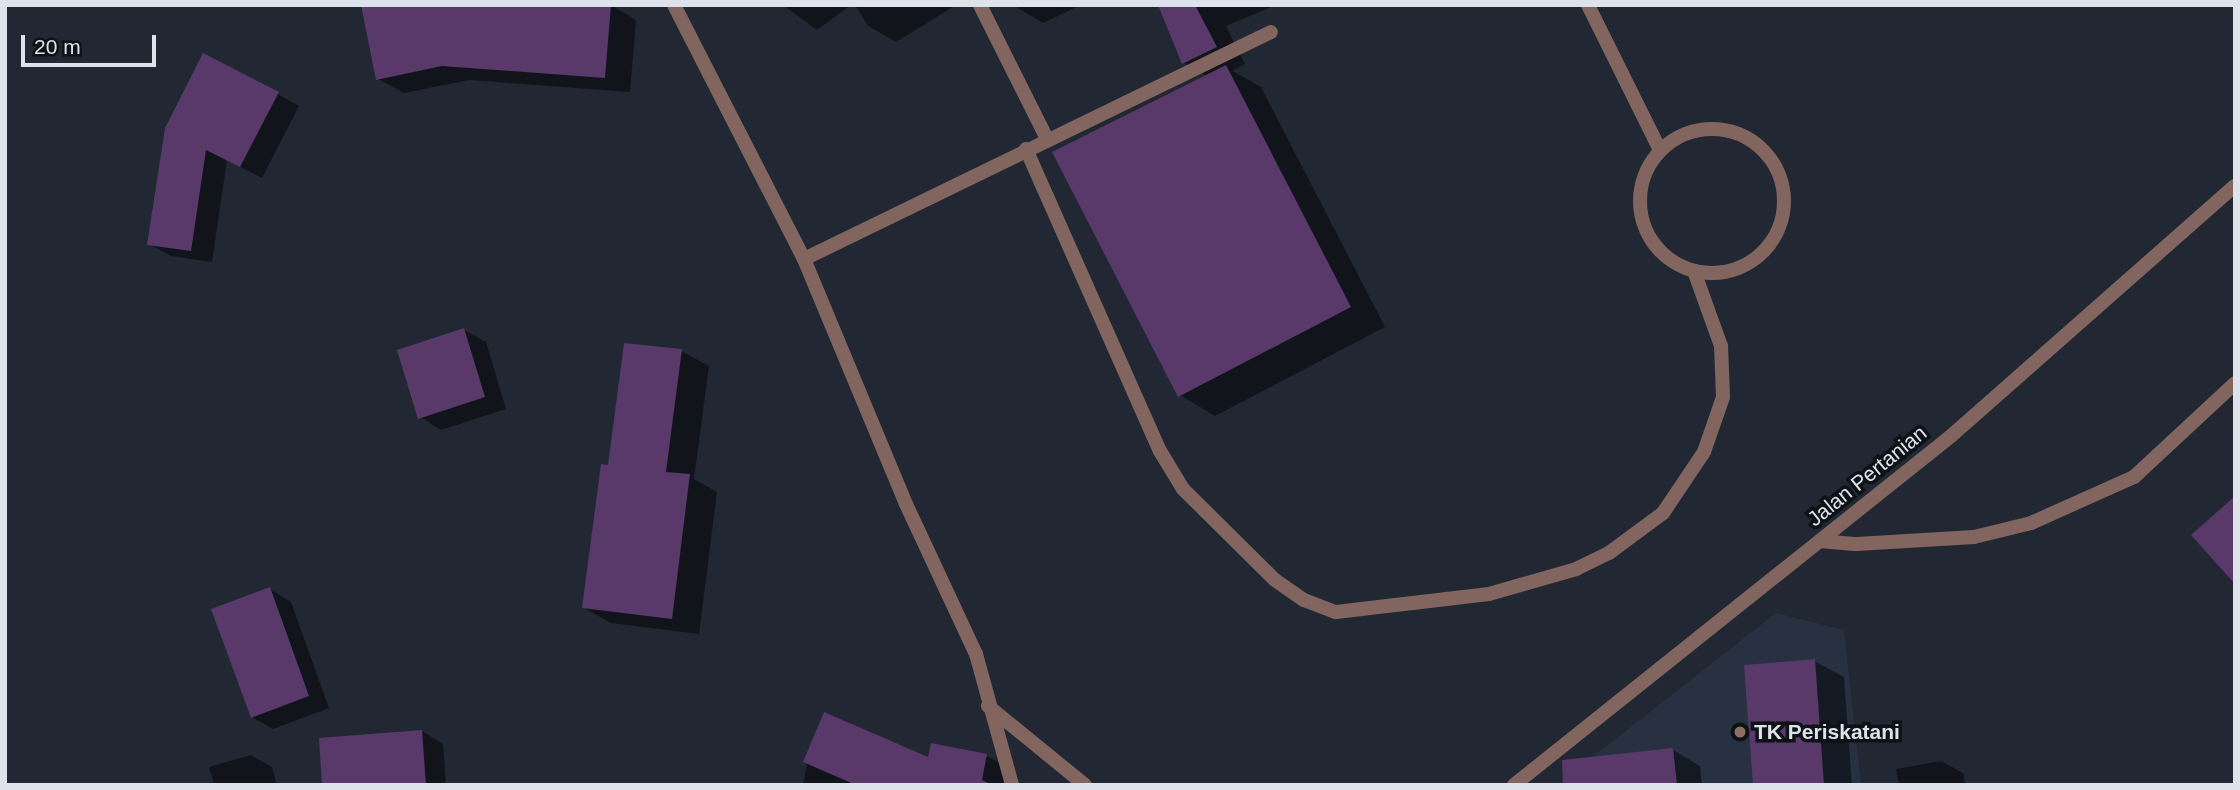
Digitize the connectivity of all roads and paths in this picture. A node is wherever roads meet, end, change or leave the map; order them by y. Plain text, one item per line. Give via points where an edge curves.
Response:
1 (674, 5) edge
2 (981, 5) edge
3 (1588, 5) edge
4 (1271, 32) dead end
5 (1047, 139) junction
6 (1026, 149) junction
7 (1660, 150) junction
8 (2235, 186) edge
9 (804, 259) junction
10 (1694, 271) junction
11 (2235, 383) edge
12 (1820, 541) junction
13 (988, 706) junction
14 (1012, 785) edge
15 (1085, 785) edge
16 (1514, 785) edge

1 - 9 street
2 - 5 street
3 - 7 street
4 - 5 street
5 - 6 street
6 - 9 street
6 - 10 street via 1160,451 1183,489 1275,580 1304,600 1336,612 1489,594 1576,569 1609,553 1663,513 1704,452 1723,397 1721,346
7 - 10 street via 1646,172 1640,196 1643,221 1654,243 1671,260
7 - 10 street via 1698,130 1740,134 1773,161 1782,181 1780,224 1756,258 1716,273
8 - 12 street, Jalan Pertanian via 1951,436
9 - 13 street via 906,504 976,654
11 - 12 street via 2134,477 2031,523 1974,537 1857,544
12 - 16 street, Jalan Pertanian
13 - 14 street
13 - 15 street

